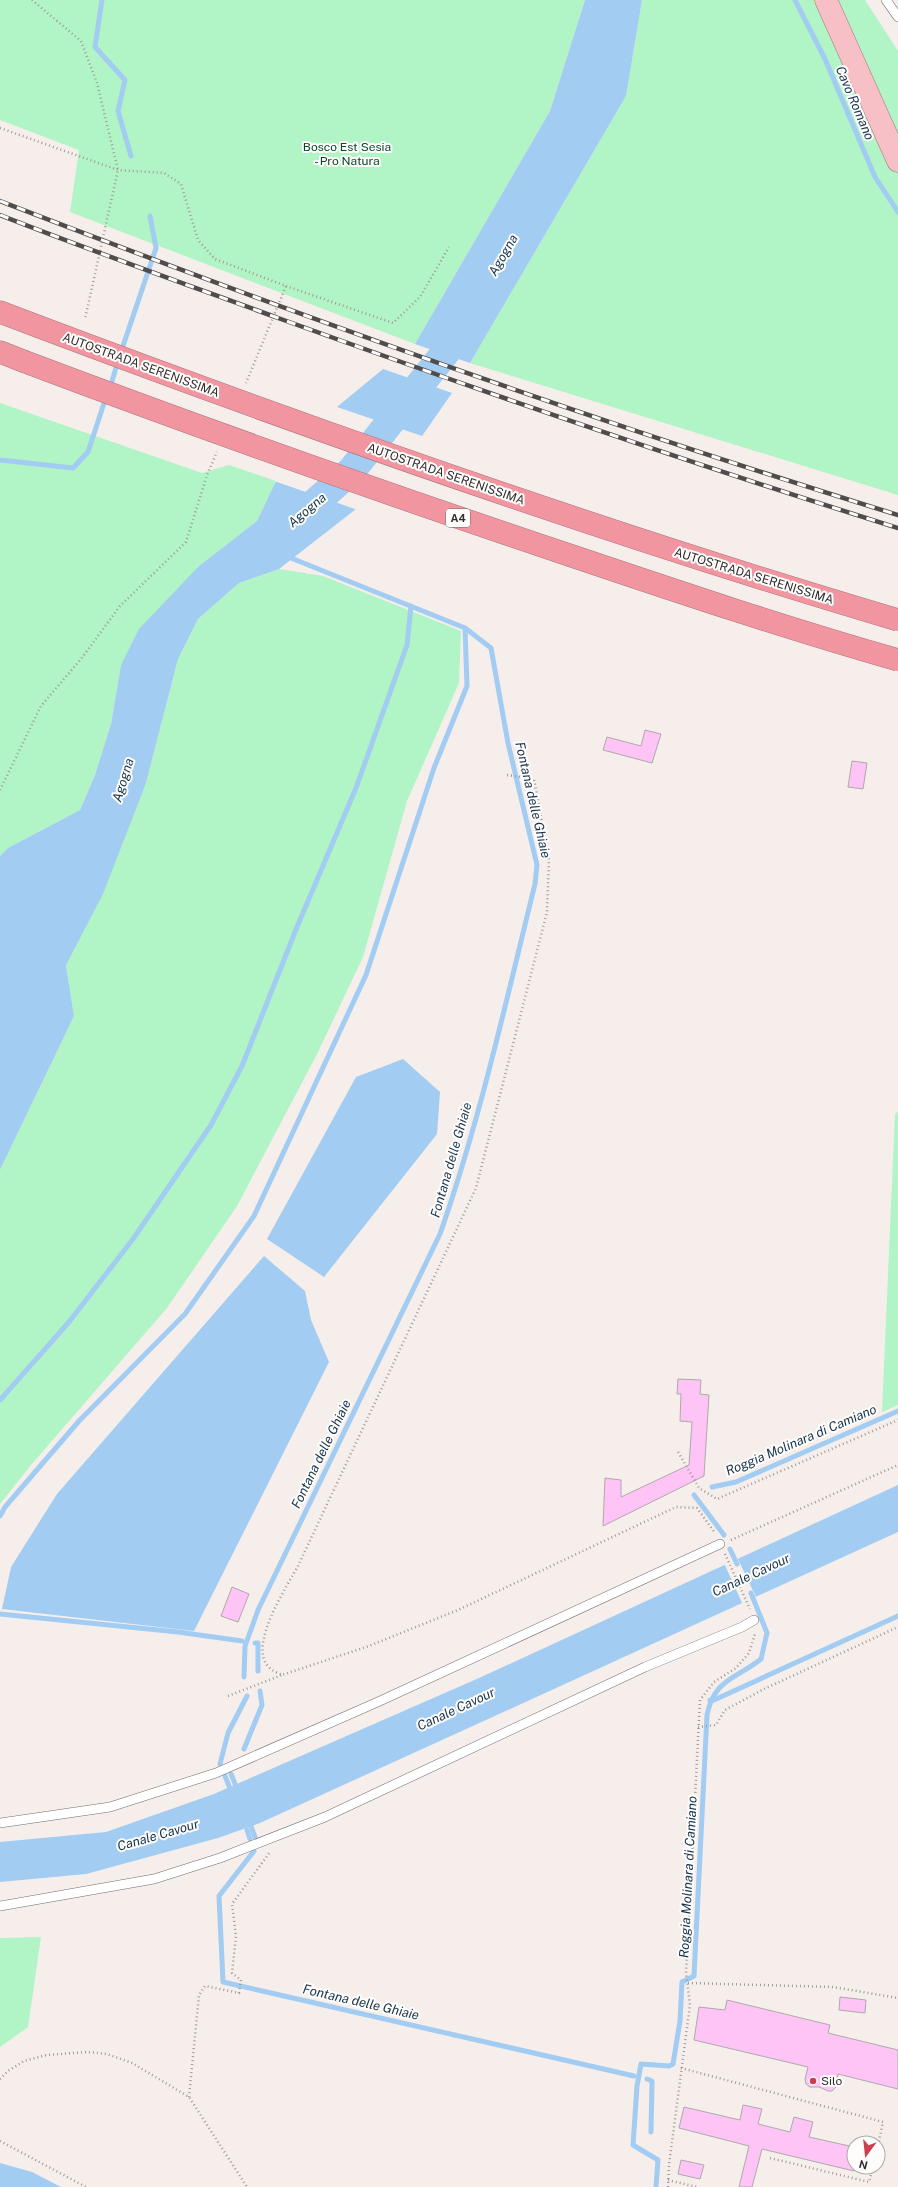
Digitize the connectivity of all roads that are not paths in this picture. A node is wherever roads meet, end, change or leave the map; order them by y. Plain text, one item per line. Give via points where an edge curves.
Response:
1 (826, 0) edge
2 (886, 0) edge
3 (898, 17) edge
4 (898, 161) edge
5 (0, 312) edge
6 (0, 352) edge
7 (898, 620) edge
8 (898, 660) edge
9 (722, 1548) road end
10 (753, 1616) road end
11 (0, 1823) edge
12 (0, 1906) edge

1 - 4 main road
2 - 3 lane
5 - 7 highway, AUTOSTRADA SERENISSIMA, bridge via 362,446 745,574
6 - 8 highway, A4, bridge via 193,425 426,507 671,589
9 - 11 lane via 216,1773 110,1807
10 - 12 lane via 742,1627 645,1667 325,1818 220,1858 154,1879

